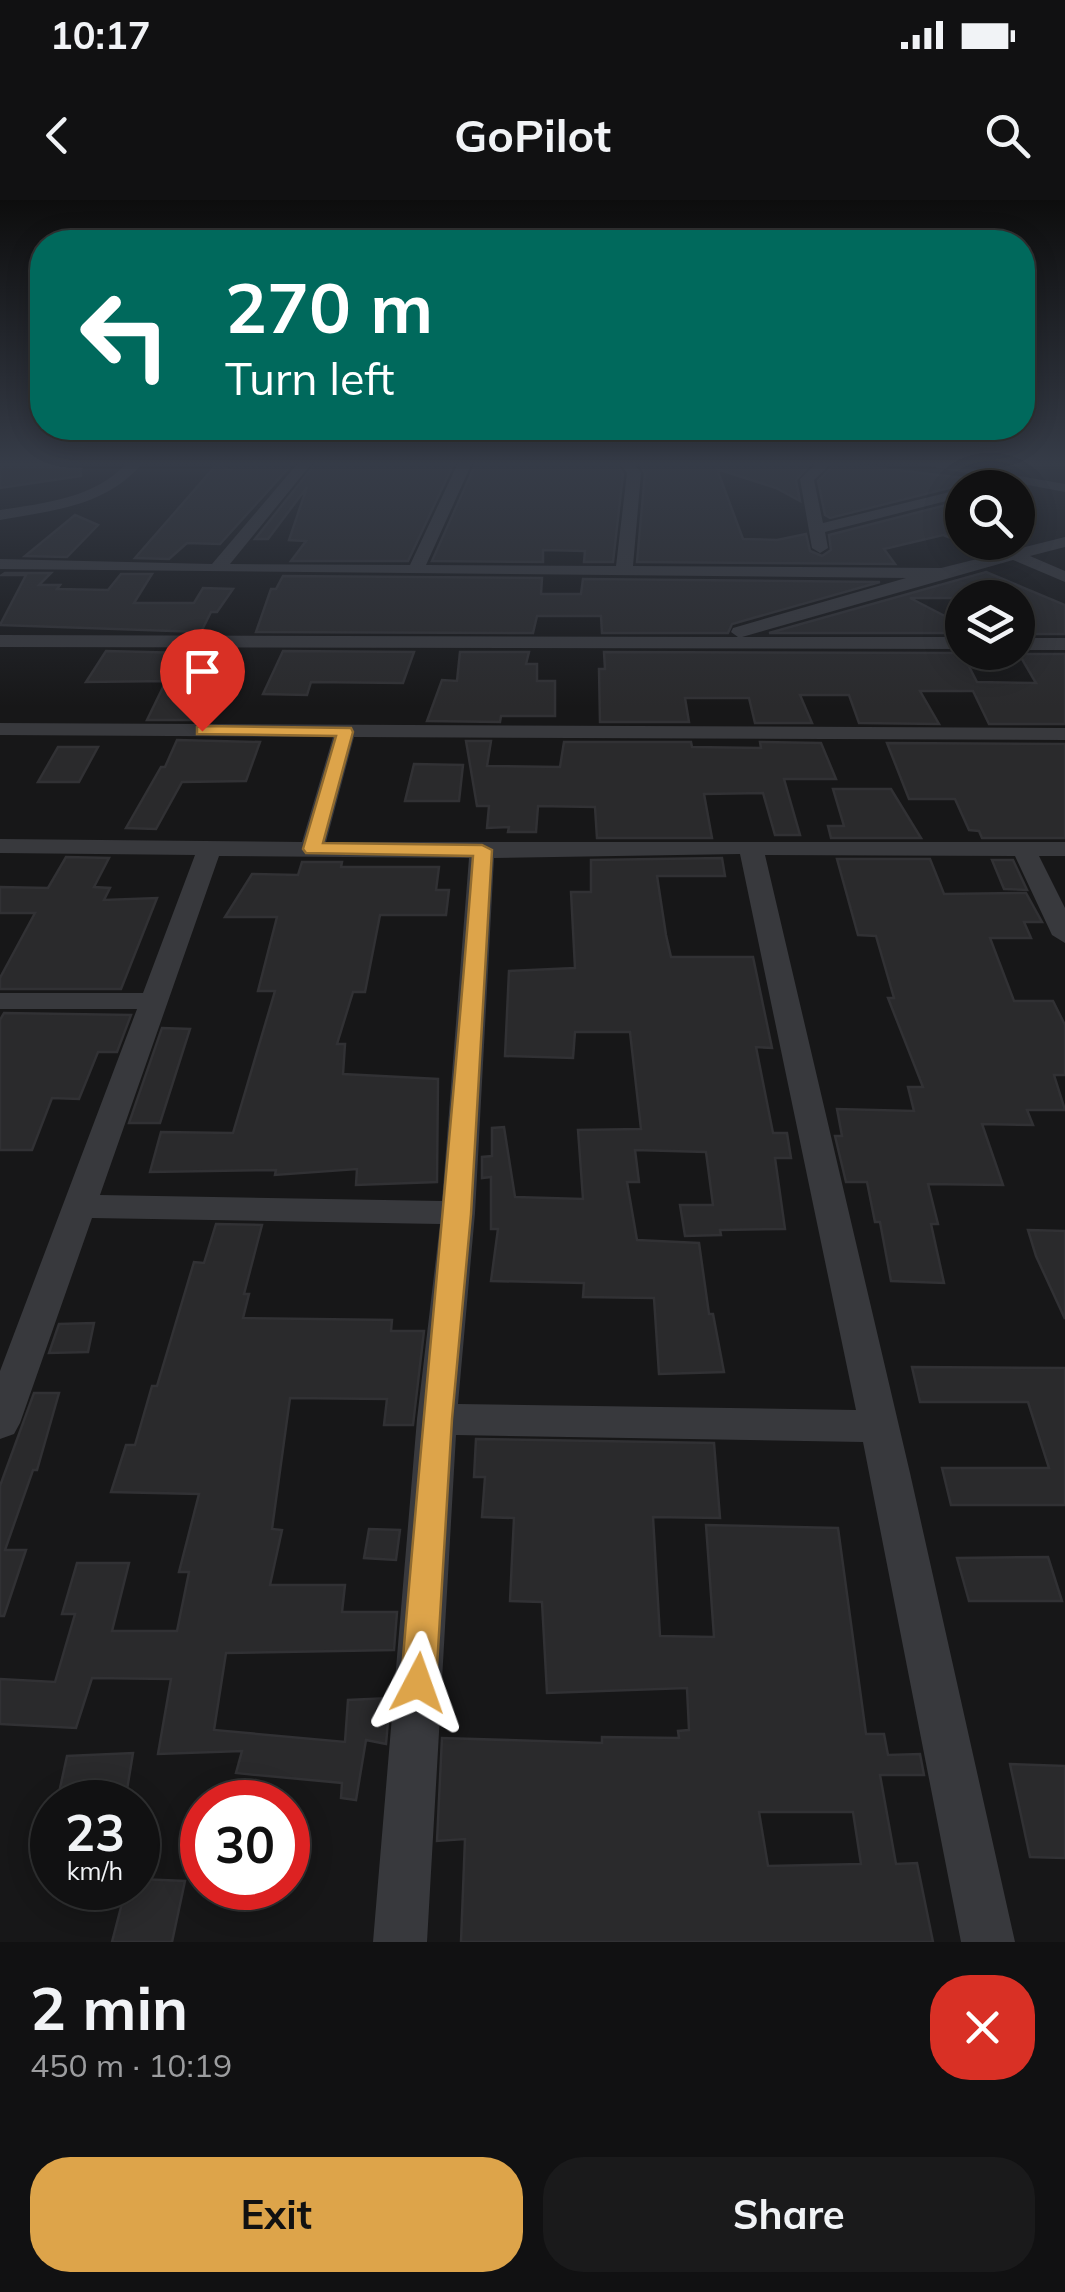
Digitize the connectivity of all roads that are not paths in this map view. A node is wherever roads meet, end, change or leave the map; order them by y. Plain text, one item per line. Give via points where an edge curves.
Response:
1 (238, 544) edge
2 (427, 544) edge
3 (627, 544) edge
4 (819, 544) edge
5 (996, 560) edge
6 (1025, 560) edge
7 (0, 564) edge
8 (416, 568) junction
9 (218, 569) junction
10 (624, 570) junction
11 (822, 570) junction
12 (941, 572) junction
13 (1065, 577) edge
14 (0, 641) edge
15 (706, 642) junction
16 (945, 644) edge
17 (1035, 644) edge
18 (1065, 644) edge
19 (0, 730) edge
20 (346, 732) junction
21 (1065, 734) edge
22 (0, 846) edge
23 (210, 848) junction
24 (751, 848) junction
25 (1023, 848) junction
26 (312, 849) junction
27 (1065, 849) edge
28 (482, 850) junction
29 (1065, 934) edge
30 (154, 1001) junction
31 (0, 1002) edge
32 (78, 1206) junction
33 (458, 1214) junction
34 (437, 1419) junction
35 (0, 1423) edge
36 (879, 1426) junction
37 (400, 1942) edge
38 (988, 1942) edge

1 - 9 street
2 - 8 street
3 - 10 street
4 - 11 street
5 - 12 street
6 - 13 street
7 - 9 street
8 - 9 street
8 - 10 street
10 - 11 street
11 - 12 street
12 - 15 street
14 - 15 street
15 - 16 street
17 - 18 street
19 - 20 street
20 - 21 street
20 - 26 street
22 - 23 street
23 - 26 street
23 - 30 street
24 - 25 street
24 - 28 street
24 - 36 street
25 - 27 street
25 - 29 street
26 - 28 street
28 - 33 street
30 - 31 street
30 - 32 street
32 - 33 street
32 - 35 street
33 - 34 street
34 - 36 street
34 - 37 street
36 - 38 street

